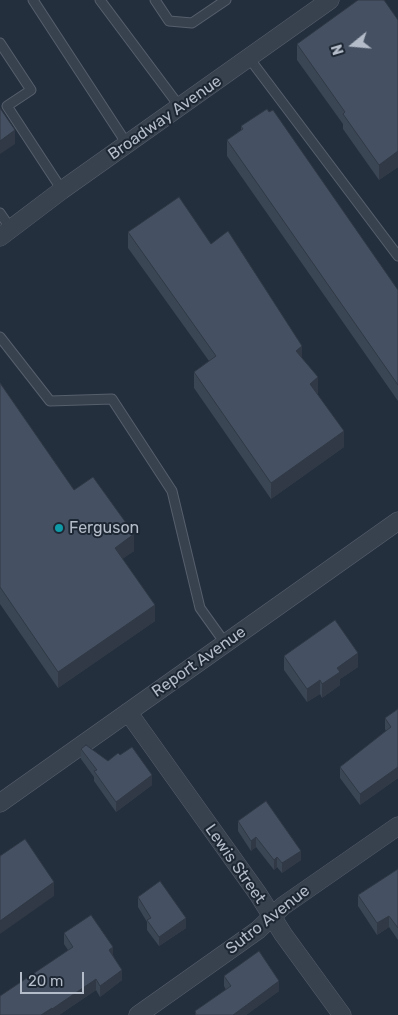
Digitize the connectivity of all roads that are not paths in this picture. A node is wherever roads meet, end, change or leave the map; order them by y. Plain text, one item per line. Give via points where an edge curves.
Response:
1 (33, 0) edge
2 (100, 0) edge
3 (155, 0) edge
4 (226, 0) edge
5 (330, 0) edge
6 (0, 43) edge
7 (248, 58) junction
8 (180, 107) junction
9 (127, 144) junction
10 (62, 190) junction
11 (0, 213) edge
12 (6, 233) edge
13 (398, 256) edge
14 (0, 336) edge
15 (398, 521) edge
16 (226, 643) junction
17 (128, 712) junction
18 (0, 803) edge
19 (398, 826) edge
20 (272, 917) junction
21 (138, 1015) edge
22 (342, 1015) edge

1 - 9 lane
2 - 8 lane
3 - 4 lane via 168,21 192,23
5 - 7 street, Broadway Avenue
6 - 10 lane via 30,90 7,106
7 - 8 street, Broadway Avenue
7 - 13 lane
8 - 9 street, Broadway Avenue
9 - 10 street, Broadway Avenue
10 - 12 street, Broadway Avenue
11 - 12 lane
14 - 16 lane via 50,401 112,399 172,491 200,608
15 - 16 street, Report Avenue
16 - 17 street, Report Avenue
17 - 18 street, Report Avenue
17 - 20 street, Lewis Street
19 - 20 street, Sutro Avenue
20 - 21 street, Sutro Avenue
20 - 22 street, Lewis Street

